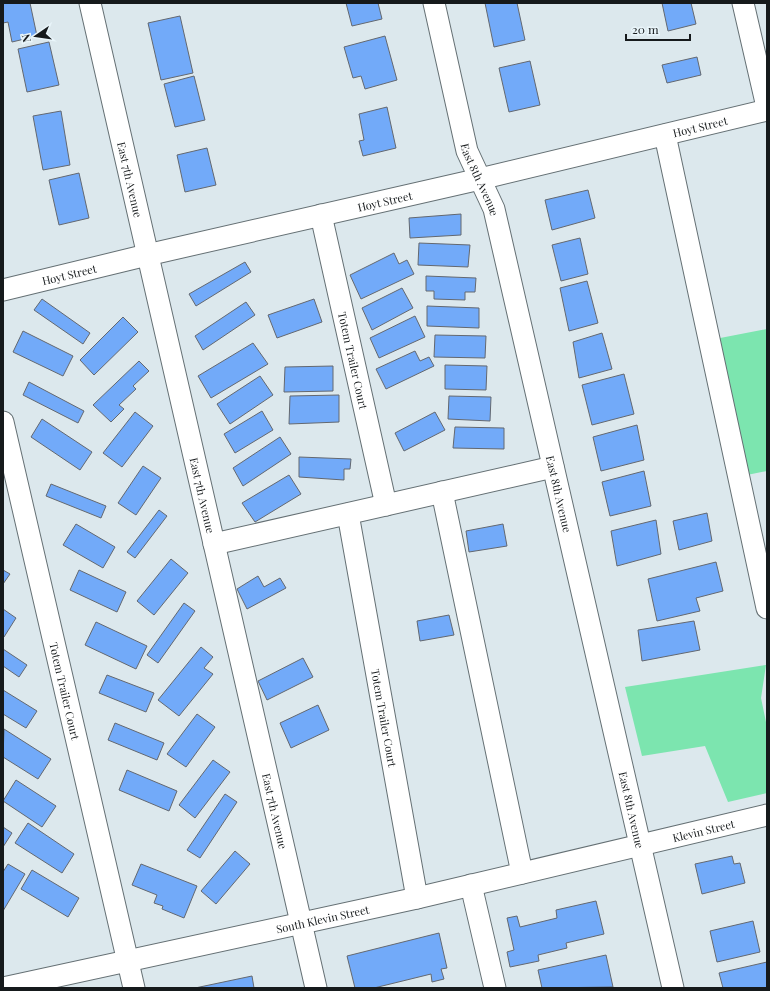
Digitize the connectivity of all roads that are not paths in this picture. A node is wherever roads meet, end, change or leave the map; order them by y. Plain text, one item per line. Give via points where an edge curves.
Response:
1 (90, 3) edge
2 (434, 3) edge
3 (743, 3) edge
4 (767, 109) edge
5 (665, 135) junction
6 (480, 180) junction
7 (321, 216) junction
8 (147, 255) junction
9 (3, 290) edge
10 (3, 422) edge
11 (553, 467) junction
12 (442, 492) junction
13 (386, 505) junction
14 (348, 514) junction
15 (214, 544) junction
16 (767, 608) edge
17 (767, 815) edge
18 (640, 845) junction
19 (522, 873) junction
20 (471, 885) junction
21 (417, 898) junction
22 (301, 923) junction
23 (127, 961) junction
24 (3, 988) edge
25 (134, 988) edge
26 (316, 988) edge
27 (495, 988) edge
28 (674, 988) edge

1 - 8 street, East 7th Avenue
2 - 6 street, East 8th Avenue via 467,151
3 - 4 street
4 - 5 street, Hoyt Street
5 - 6 street, Hoyt Street
5 - 16 street
6 - 7 street, Hoyt Street
6 - 11 street, East 8th Avenue via 494,209
7 - 8 street, Hoyt Street
7 - 13 street, Totem Trailer Court
8 - 9 street, Hoyt Street
8 - 15 street, East 7th Avenue
10 - 23 street, Totem Trailer Court
11 - 12 street
11 - 18 street, East 8th Avenue
12 - 13 street
12 - 19 street
13 - 14 street
14 - 15 street
14 - 21 street, Totem Trailer Court
15 - 22 street, East 7th Avenue
17 - 18 street, Klevin Street
18 - 19 street, South Klevin Street
18 - 28 street, East 8th Avenue
19 - 20 street, South Klevin Street
20 - 21 street, South Klevin Street
20 - 27 street
21 - 22 street, South Klevin Street
22 - 23 street, South Klevin Street
22 - 26 street, East 7th Avenue
23 - 24 street, South Klevin Street
23 - 25 street, Totem Trailer Court

